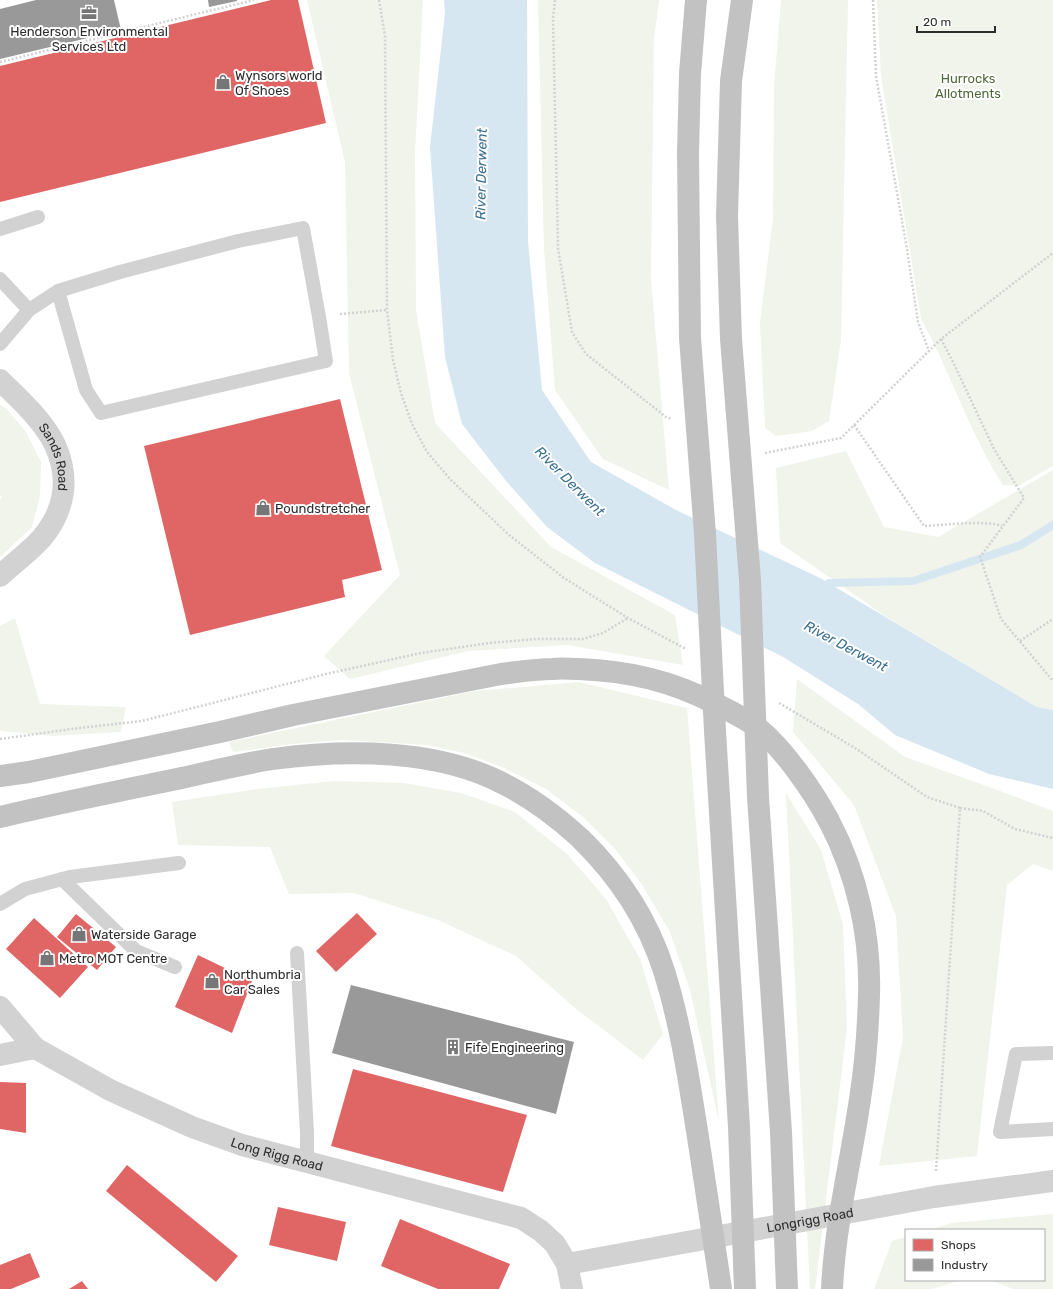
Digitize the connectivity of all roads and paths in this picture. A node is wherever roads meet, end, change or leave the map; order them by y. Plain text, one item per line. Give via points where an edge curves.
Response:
1 (254, 0) edge
2 (379, 0) edge
3 (696, 0) edge
4 (742, 0) edge
5 (873, 0) edge
6 (0, 62) edge
7 (38, 217) dead end
8 (0, 229) edge
9 (0, 279) edge
10 (58, 291) junction
11 (29, 310) junction
12 (387, 310) junction
13 (319, 316) junction
14 (941, 339) dead end
15 (0, 344) edge
16 (929, 351) dead end
17 (0, 380) edge
18 (854, 425) dead end
19 (1002, 526) junction
20 (0, 576) edge
21 (628, 618) junction
22 (1053, 619) edge
23 (1020, 641) junction
24 (689, 651) dead end
25 (1053, 681) edge
26 (777, 702) dead end
27 (0, 739) edge
28 (0, 776) edge
29 (960, 808) junction
30 (0, 817) edge
31 (1053, 838) edge
32 (179, 863) dead end
33 (62, 879) junction
34 (0, 904) edge
35 (297, 953) dead end
36 (175, 967) dead end
37 (0, 1007) edge
38 (35, 1048) junction
39 (1053, 1053) edge
40 (0, 1055) edge
41 (1053, 1129) edge
42 (307, 1163) junction
43 (1053, 1181) edge
44 (934, 1197) junction
45 (567, 1264) junction
46 (572, 1289) edge
47 (721, 1289) edge
48 (745, 1289) edge
49 (787, 1289) edge
50 (832, 1289) edge

1 - 6 path
2 - 12 path via 385,36
3 - 48 highway via 690,74 688,153 690,338 705,534 738,1119
4 - 49 highway via 731,81 727,216 731,339 750,580 758,797 781,1132
5 - 16 path via 876,76 918,322
7 - 8 lane
9 - 11 lane
10 - 11 lane
10 - 13 lane via 238,241 303,228
10 - 13 lane via 86,390 101,413 326,361
11 - 15 lane
12 - 13 path
12 - 21 path via 393,360 401,392 412,424 427,452 451,480 509,535 564,578
14 - 19 path via 994,449 1024,498
17 - 20 street, Sands Road via 44,428 61,462 64,478 63,496 51,525 40,539
18 - 19 path via 924,526 984,523
19 - 23 path via 980,557 1001,619
21 - 24 path
21 - 27 path via 603,633 583,639 489,643 421,653 326,674 142,721
22 - 23 path
23 - 25 path
26 - 29 path via 855,748 927,797
28 - 50 highway via 501,674 555,668 629,673 657,680 730,711 757,728 778,748 814,797 838,837 857,892 867,947 870,995 867,1041 861,1092 837,1230
29 - 31 path via 983,811 1015,829
29 - 44 path
30 - 47 highway via 273,759 350,752 384,753 451,764 503,783 549,811 592,850 625,890 641,916 664,970 689,1082
32 - 33 lane
33 - 34 lane via 25,889
33 - 36 lane via 136,951
35 - 42 lane
37 - 38 street, Long Rigg Road
38 - 40 street
38 - 42 street, Long Rigg Road via 110,1090 192,1127 242,1145
39 - 41 lane via 1016,1054 1000,1132
42 - 45 street, Long Rigg Road via 521,1218 555,1244
43 - 44 street, Longrigg Road
44 - 45 street, Longrigg Road
45 - 46 street, Long Rigg Road

